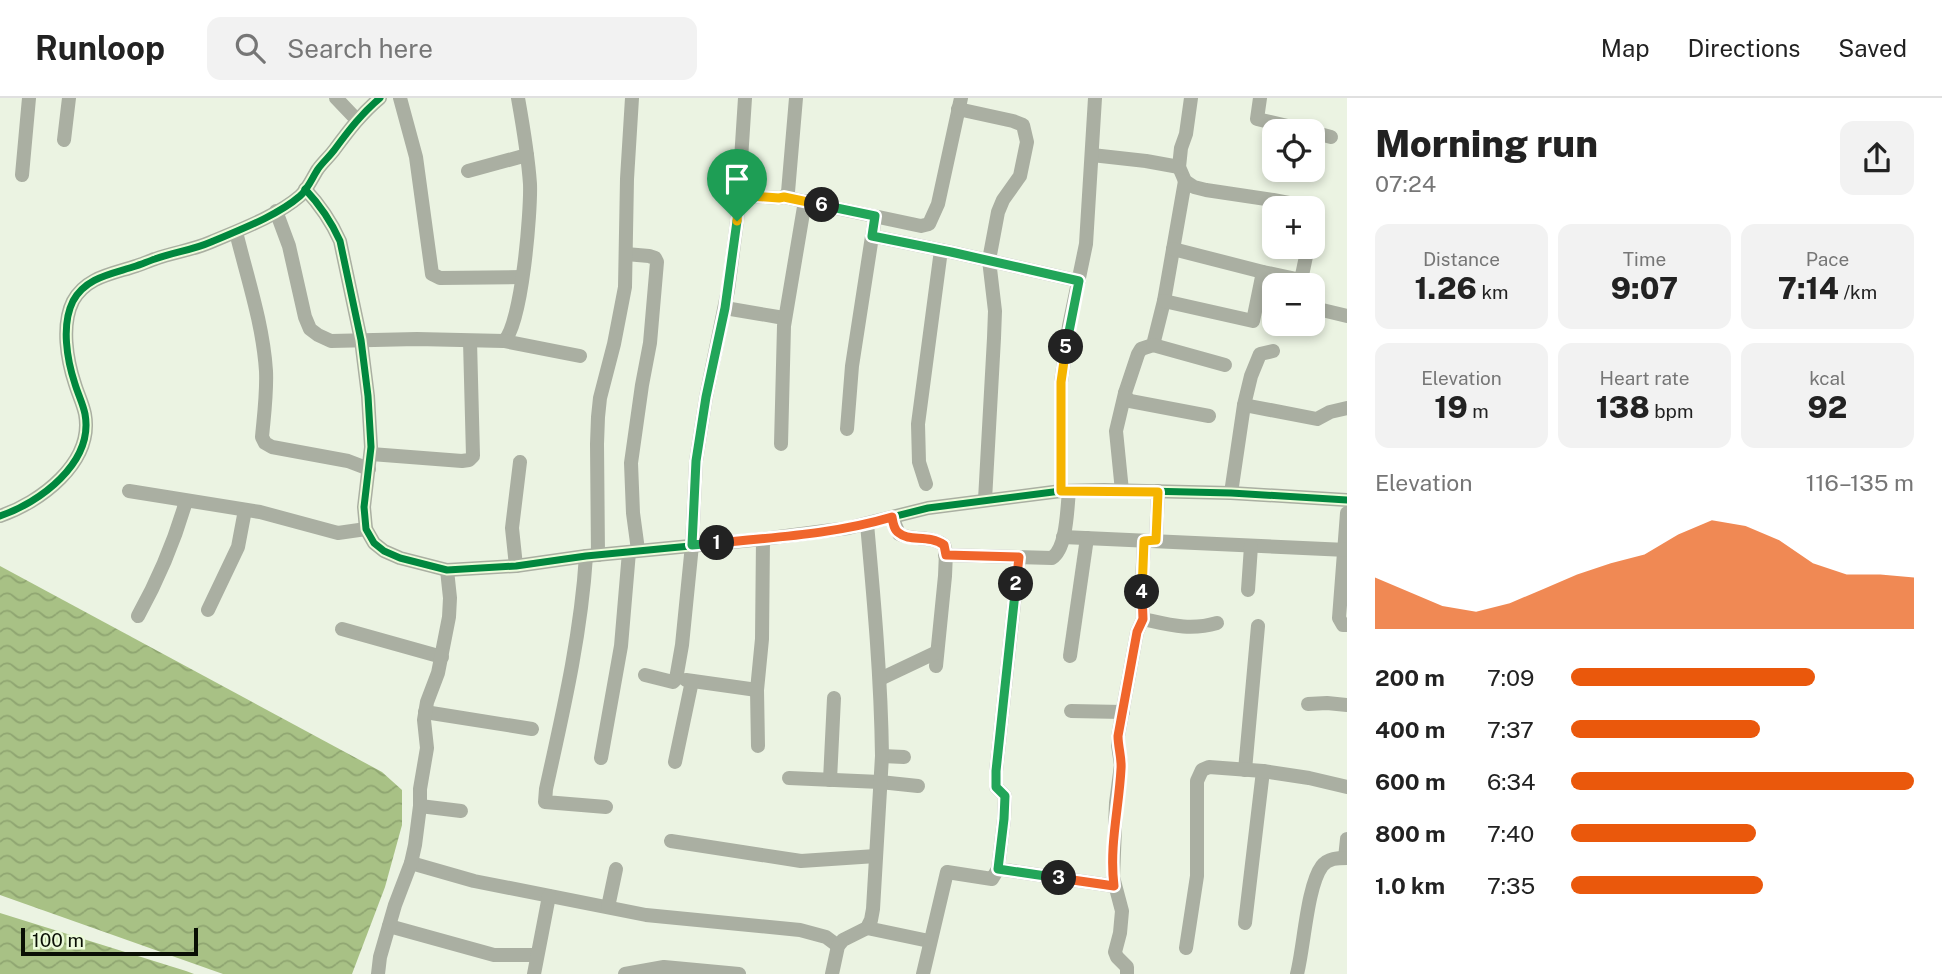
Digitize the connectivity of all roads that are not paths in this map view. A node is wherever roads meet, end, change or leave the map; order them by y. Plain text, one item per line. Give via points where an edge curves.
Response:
1 (29, 98) edge
2 (69, 98) edge
3 (337, 98) edge
4 (380, 98) edge
5 (400, 98) edge
6 (519, 98) edge
7 (632, 98) edge
8 (745, 98) edge
9 (796, 98) edge
10 (1096, 98) edge
11 (1191, 98) edge
12 (1260, 98) edge
13 (960, 104) edge
14 (358, 120) junction
15 (1262, 120) edge
16 (1325, 136) edge
17 (1331, 137) dead end
18 (64, 140) dead end
19 (527, 155) junction
20 (1092, 155) junction
21 (1179, 167) junction
22 (468, 171) dead end
23 (22, 175) dead end
24 (1185, 181) junction
25 (305, 189) junction
26 (739, 195) junction
27 (784, 197) junction
28 (1262, 198) edge
29 (805, 201) junction
30 (276, 211) junction
31 (875, 216) junction
32 (236, 232) junction
33 (872, 236) junction
34 (1173, 249) junction
35 (941, 250) junction
36 (626, 254) junction
37 (989, 260) junction
38 (1264, 272) junction
39 (1268, 273) edge
40 (522, 277) junction
41 (1079, 281) junction
42 (1164, 301) junction
43 (725, 308) junction
44 (1325, 311) edge
45 (1347, 316) edge
46 (785, 318) junction
47 (361, 340) junction
48 (470, 341) junction
49 (504, 341) junction
50 (1153, 345) junction
51 (1273, 351) dead end
52 (580, 356) dead end
53 (1225, 365) dead end
54 (1125, 393) junction
55 (1244, 405) junction
56 (1347, 408) edge
57 (1209, 416) dead end
58 (847, 429) dead end
59 (780, 444) dead end
60 (371, 454) junction
61 (520, 463) dead end
62 (369, 470) junction
63 (926, 484) dead end
64 (129, 491) dead end
65 (1065, 491) junction
66 (1122, 491) junction
67 (1158, 492) junction
68 (1231, 493) junction
69 (985, 500) junction
70 (1347, 500) edge
71 (186, 501) junction
72 (245, 510) junction
73 (1347, 513) edge
74 (0, 516) edge
75 (892, 517) junction
76 (867, 524) junction
77 (366, 529) junction
78 (1063, 537) junction
79 (1087, 538) junction
80 (762, 539) junction
81 (1150, 541) junction
82 (692, 545) junction
83 (1251, 546) junction
84 (1345, 549) edge
85 (634, 551) junction
86 (946, 555) junction
87 (592, 556) junction
88 (1019, 557) junction
89 (516, 566) junction
90 (447, 570) junction
91 (1248, 590) dead end
92 (208, 610) dead end
93 (138, 616) dead end
94 (1143, 619) junction
95 (1217, 623) dead end
96 (1347, 625) edge
97 (1258, 626) dead end
98 (342, 629) dead end
99 (1070, 656) dead end
100 (442, 657) junction
101 (645, 675) dead end
102 (676, 679) junction
103 (880, 679) junction
104 (692, 681) junction
105 (757, 690) junction
106 (834, 698) dead end
107 (1308, 704) dead end
108 (1347, 705) edge
109 (1071, 711) dead end
110 (425, 712) junction
111 (1123, 712) junction
112 (532, 729) dead end
113 (758, 746) dead end
114 (882, 756) junction
115 (904, 757) dead end
116 (601, 758) dead end
117 (675, 762) dead end
118 (1245, 770) junction
119 (1264, 771) junction
120 (789, 778) dead end
121 (830, 780) junction
122 (880, 782) junction
123 (918, 786) dead end
124 (1347, 787) edge
125 (420, 806) junction
126 (606, 807) dead end
127 (461, 811) dead end
128 (1347, 839) edge
129 (671, 841) dead end
130 (876, 856) junction
131 (1346, 858) edge
132 (411, 863) junction
133 (616, 869) dead end
134 (998, 869) junction
135 (1114, 886) junction
136 (549, 896) junction
137 (608, 907) junction
138 (1245, 923) dead end
139 (389, 926) junction
140 (867, 928) junction
141 (929, 941) junction
142 (838, 946) junction
143 (1186, 948) dead end
144 (537, 955) junction
145 (379, 974) edge
146 (534, 974) edge
147 (625, 974) edge
148 (739, 974) edge
149 (832, 974) edge
150 (923, 974) edge
151 (1127, 974) edge
152 (1297, 974) edge

1 - 23 street
2 - 18 street
3 - 14 street
4 - 14 street
5 - 40 street via 416,157 432,274 440,278
6 - 19 street
7 - 36 street
8 - 26 street
9 - 27 street via 790,181
10 - 20 street
11 - 21 street
12 - 15 street via 1257,119
13 - 31 street via 938,204 929,224
13 - 37 street via 1023,125 1026,132 1020,176 998,212
14 - 25 street
16 - 17 street
19 - 22 street
19 - 40 street via 529,217
20 - 21 street
20 - 41 street
21 - 24 street
24 - 28 street via 1206,190
24 - 34 street
25 - 30 street
25 - 47 street via 340,241
26 - 27 street
26 - 43 street
27 - 29 street
29 - 31 street
29 - 46 street
30 - 32 street
30 - 47 street via 310,329 331,341
31 - 33 street
32 - 62 street via 265,361 265,443
32 - 74 street via 186,252 109,273 80,292 70,308 67,333 69,361 85,414 79,453 51,488
33 - 35 street
33 - 58 street
34 - 38 street
34 - 42 street
35 - 37 street
35 - 63 street via 918,424 919,462
36 - 85 street via 649,256 657,262 631,463
36 - 87 street via 625,287 600,398
37 - 41 street
37 - 69 street via 995,311
38 - 39 street
38 - 42 street via 1254,321
40 - 49 street via 513,324
41 - 65 street via 1061,382
42 - 50 street
43 - 46 street
43 - 82 street via 696,461
44 - 45 street
46 - 59 street
47 - 48 street
47 - 60 street
48 - 49 street
48 - 60 street via 473,456 462,461
49 - 52 street
50 - 53 street
50 - 54 street via 1138,354
51 - 55 street via 1259,354
54 - 57 street via 1130,401
54 - 66 street via 1116,431
55 - 56 street via 1317,419
55 - 68 street
60 - 62 street
61 - 89 street via 512,528
62 - 77 street
64 - 71 street
65 - 66 street
65 - 69 street
65 - 78 street
66 - 67 street
67 - 68 street
67 - 81 street
68 - 70 street
69 - 75 street
71 - 72 street
71 - 93 street via 168,556
72 - 77 street via 338,533
72 - 92 street via 238,547
73 - 84 street
75 - 76 street
75 - 86 street via 899,534 937,540
76 - 80 street
76 - 103 street
77 - 90 street via 384,551
78 - 79 street
78 - 88 street via 1052,558
79 - 81 street
79 - 99 street
80 - 82 street
80 - 105 street
81 - 83 street
81 - 94 street via 1142,583
82 - 85 street
82 - 102 street
83 - 84 street
83 - 91 street
84 - 96 street via 1339,618
85 - 87 street
85 - 116 street
86 - 88 street
86 - 103 street via 937,659
87 - 89 street
87 - 126 street via 545,802
88 - 134 street via 996,771 996,787 1005,796
89 - 90 street
90 - 100 street via 449,617
94 - 95 street via 1201,628
94 - 111 street
97 - 118 street
98 - 100 street
100 - 110 street
101 - 102 street
102 - 104 street
103 - 114 street
104 - 105 street
104 - 117 street
105 - 113 street
106 - 121 street
107 - 108 street
109 - 111 street
110 - 112 street
110 - 125 street via 427,748
111 - 135 street
114 - 115 street
114 - 122 street
118 - 119 street
118 - 143 street via 1209,767 1199,775 1197,876
119 - 124 street
119 - 138 street
120 - 121 street
121 - 122 street
122 - 123 street
122 - 130 street
125 - 127 street
125 - 132 street
128 - 131 street
129 - 130 street via 801,860
130 - 140 street via 873,909
131 - 152 street via 1329,859 1321,866
132 - 136 street
132 - 139 street
133 - 137 street
134 - 135 street
134 - 141 street via 992,879 947,872
135 - 151 street via 1122,911 1115,952
136 - 137 street
136 - 144 street
137 - 142 street via 673,919 800,930 826,937
139 - 144 street via 494,955
139 - 145 street
140 - 141 street
140 - 142 street
141 - 150 street
142 - 149 street
144 - 146 street
147 - 148 street via 664,967

